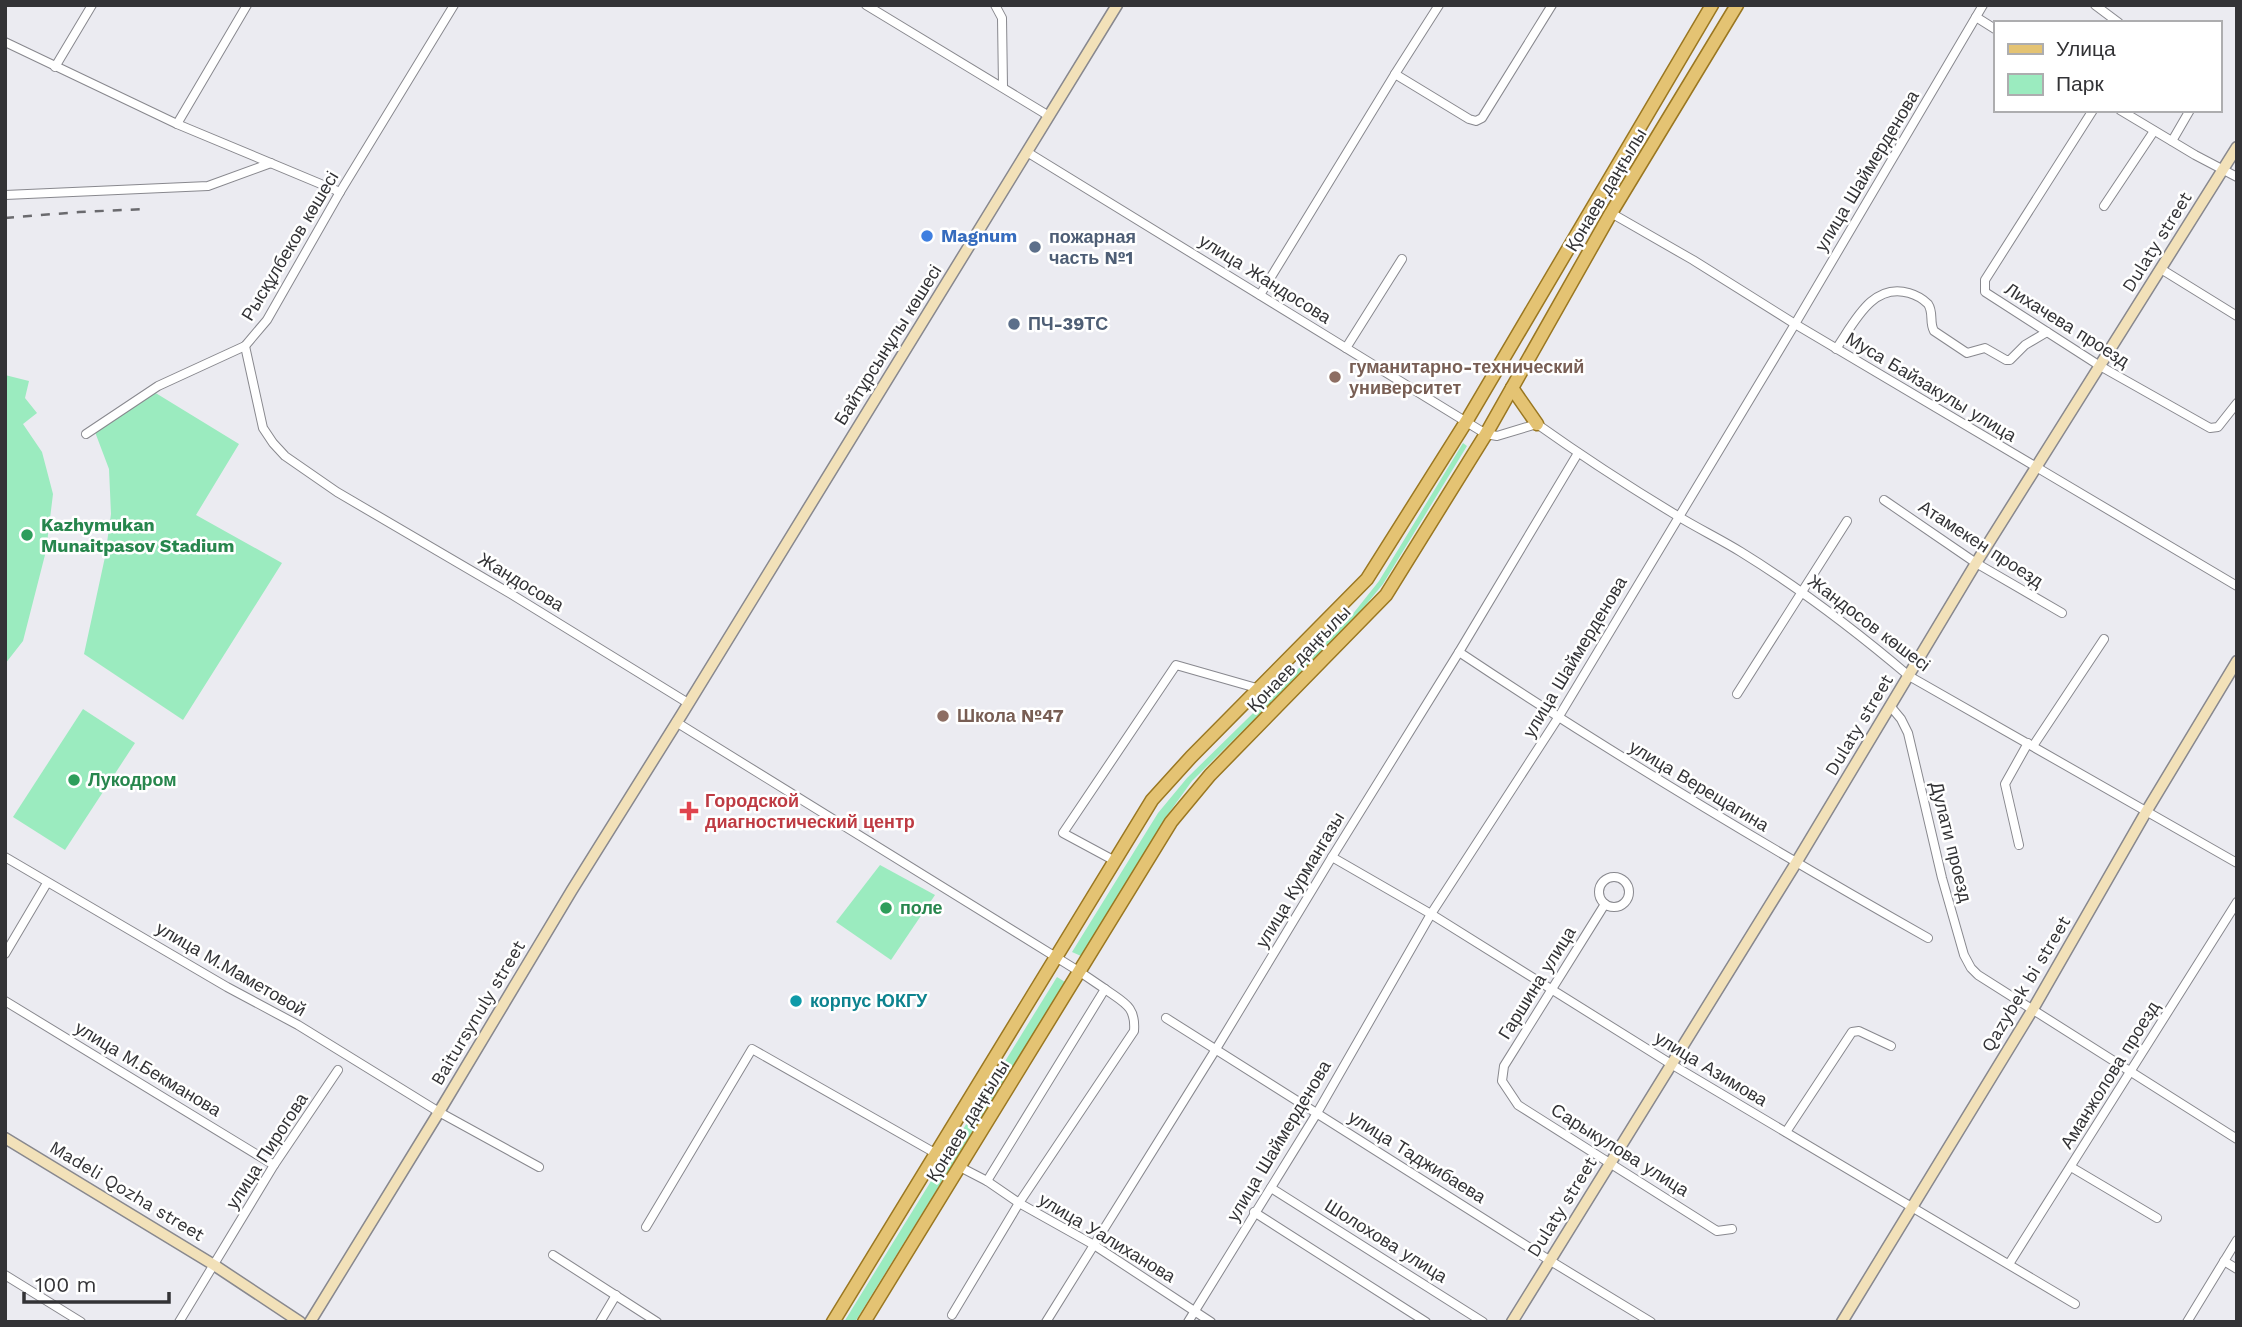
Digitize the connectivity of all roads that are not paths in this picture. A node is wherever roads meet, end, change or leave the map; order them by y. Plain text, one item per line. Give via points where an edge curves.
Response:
1 (92, 5) edge
2 (247, 5) edge
3 (454, 5) edge
4 (866, 5) edge
5 (995, 5) edge
6 (1117, 5) edge
7 (1439, 5) edge
8 (1552, 5) edge
9 (1712, 5) edge
10 (1737, 5) edge
11 (1983, 5) edge
12 (2095, 5) edge
13 (1976, 17) junction
14 (2116, 21) edge
15 (1994, 28) edge
16 (5, 42) edge
17 (55, 67) junction
18 (1395, 74) junction
19 (1003, 88) junction
20 (2092, 112) edge
21 (2123, 112) edge
22 (2189, 112) edge
23 (1049, 116) junction
24 (177, 124) junction
25 (2154, 131) junction
26 (2172, 141) junction
27 (2237, 147) edge
28 (1027, 152) junction
29 (271, 163) junction
30 (2222, 168) junction
31 (2237, 177) edge
32 (340, 192) junction
33 (5, 195) edge
34 (2104, 206) dead end
35 (1611, 214) junction
36 (1402, 259) dead end
37 (2161, 269) junction
38 (1260, 295) junction
39 (2237, 316) edge
40 (1795, 324) junction
41 (2047, 332) junction
42 (245, 346) junction
43 (1346, 348) junction
44 (1836, 349) junction
45 (2100, 366) junction
46 (1512, 388) junction
47 (2237, 403) edge
48 (1466, 422) junction
49 (1537, 424) junction
50 (86, 434) dead end
51 (1486, 434) junction
52 (1578, 453) junction
53 (2035, 468) junction
54 (1884, 500) dead end
55 (1678, 516) junction
56 (1846, 521) dead end
57 (1976, 563) junction
58 (2237, 586) edge
59 (1801, 592) junction
60 (2062, 613) dead end
61 (2104, 639) dead end
62 (1459, 652) junction
63 (2237, 661) edge
64 (1909, 676) junction
65 (1260, 689) junction
66 (1737, 694) dead end
67 (688, 703) junction
68 (1891, 707) junction
69 (1558, 718) junction
70 (676, 722) junction
71 (2031, 745) junction
72 (2146, 812) junction
73 (2019, 845) dead end
74 (1332, 857) junction
75 (5, 858) edge
76 (1115, 861) junction
77 (1796, 863) junction
78 (2237, 863) edge
79 (47, 883) junction
80 (2237, 902) edge
81 (1605, 904) dead end
82 (1431, 914) junction
83 (1928, 938) dead end
84 (5, 954) edge
85 (1054, 957) junction
86 (1080, 972) junction
87 (1105, 989) junction
88 (1552, 990) junction
89 (5, 1000) edge
90 (2033, 1009) junction
91 (1166, 1018) dead end
92 (1891, 1046) dead end
93 (1216, 1049) junction
94 (1671, 1064) junction
95 (338, 1070) dead end
96 (2131, 1072) junction
97 (1502, 1081) joint
98 (439, 1112) junction
99 (1317, 1113) junction
100 (1786, 1132) junction
101 (5, 1138) edge
102 (2237, 1139) edge
103 (935, 1153) junction
104 (1610, 1163) junction
105 (274, 1165) junction
106 (539, 1167) dead end
107 (960, 1167) junction
108 (2071, 1167) junction
109 (986, 1181) junction
110 (1271, 1188) junction
111 (1019, 1203) junction
112 (1912, 1207) junction
113 (1254, 1212) junction
114 (2157, 1218) dead end
115 (646, 1227) dead end
116 (1732, 1229) dead end
117 (2237, 1240) edge
118 (1094, 1245) junction
119 (553, 1255) dead end
120 (1549, 1260) junction
121 (2224, 1261) junction
122 (2008, 1264) junction
123 (214, 1265) junction
124 (2237, 1269) edge
125 (5, 1275) edge
126 (616, 1295) junction
127 (2075, 1304) dead end
128 (1195, 1311) junction
129 (952, 1315) dead end
130 (81, 1322) edge
131 (179, 1322) edge
132 (300, 1322) edge
133 (310, 1322) edge
134 (600, 1322) edge
135 (657, 1322) edge
136 (833, 1322) edge
137 (864, 1322) edge
138 (1046, 1322) edge
139 (1188, 1322) edge
140 (1211, 1322) edge
141 (1426, 1322) edge
142 (1483, 1322) edge
143 (1512, 1322) edge
144 (1651, 1322) edge
145 (1842, 1322) edge
146 (2187, 1322) edge

1 - 17 street
2 - 24 street
3 - 32 street, Рысқұлбеков көшесі
4 - 19 street
5 - 19 street via 1002,18
6 - 23 main road, Байтұрсынұлы көшесі
7 - 18 street
8 - 18 street via 1476,121
9 - 48 main road, Қонаев даңғылы
10 - 35 main road, Қонаев даңғылы
11 - 13 street, улица Шаймерденова
12 - 14 street
13 - 15 street
13 - 40 street, улица Шаймерденова
16 - 17 street
17 - 24 street
18 - 38 street
19 - 23 street
20 - 41 street, Лихачева проезд via 1984,280 1986,292
21 - 25 street
22 - 26 street
23 - 28 main road, Байтұрсынұлы көшесі
24 - 29 street
25 - 26 street
25 - 34 street
26 - 30 street
27 - 30 main road, Dulaty street
28 - 38 street, улица Жандосова
28 - 67 main road, Байтұрсынұлы көшесі
29 - 32 street
29 - 33 street via 208,186
30 - 31 street
30 - 37 main road, Dulaty street
32 - 42 street, Рысқұлбеков көшесі via 267,320
35 - 40 street, Муса Байзакулы улица
35 - 46 main road, Қонаев даңғылы
36 - 43 street
37 - 39 street
37 - 45 main road, Dulaty street
38 - 43 street, улица Жандосова
40 - 44 street, Муса Байзакулы улица
40 - 55 street, улица Шаймерденова
41 - 44 street via 2010,360 1985,348 1967,353 1934,331 1932,312 1923,300 1894,290 1874,297
41 - 45 street, Лихачева проезд
42 - 50 street, Рысқұлбеков көшесі via 158,386
42 - 67 street, Жандосова via 263,428 285,456 337,492
43 - 48 street, улица Жандосова
44 - 53 street, Муса Байзакулы улица
45 - 47 street, Лихачева проезд via 2210,428 2218,427
45 - 53 main road, Dulaty street
46 - 49 main road
46 - 51 main road, Қонаев даңғылы
48 - 51 street, улица Жандосова
48 - 65 main road, Қонаев даңғылы via 1367,579
49 - 51 street via 1497,436
49 - 52 street, Жандосов көшесі
51 - 86 main road, Қонаев даңғылы via 1385,595 1210,775 1171,822
52 - 55 street, Жандосов көшесі
52 - 62 street, улица Курмангазы
53 - 57 main road, Dulaty street
53 - 58 street, Муса Байзакулы улица
54 - 57 street, Атамекен проезд
55 - 59 street, Жандосов көшесі
55 - 69 street, улица Шаймерденова
56 - 59 street
57 - 60 street, Атамекен проезд
57 - 64 main road, Dulaty street
59 - 64 street, Жандосов көшесі
59 - 66 street
61 - 71 street
62 - 69 street, улица Верещагина
62 - 74 street, улица Курмангазы
63 - 72 main road, Qazybek bi street
64 - 68 main road, Dulaty street
64 - 71 street, Жандосов көшесі
65 - 76 main road, Қонаев даңғылы via 1152,800
65 - 76 street via 1176,665 1063,833
67 - 70 main road, Байтұрсынұлы көшесі
68 - 77 main road, Dulaty street
68 - 90 street, Дулати проезд via 1908,733 1964,955 1986,980
69 - 77 street, улица Верещагина
69 - 82 street, улица Шаймерденова
70 - 85 street
70 - 98 main road, Baitursynuly street
71 - 72 street, Жандосов көшесі
71 - 73 street via 2004,784
72 - 78 street, Жандосов көшесі
72 - 90 main road, Qazybek bi street
74 - 82 street, улица Азимова
74 - 93 street, улица Курмангазы
75 - 79 street, улица М.Маметовой
76 - 85 main road, Қонаев даңғылы
77 - 83 street, улица Верещагина
77 - 94 main road, Dulaty street
79 - 84 street
79 - 98 street, улица М.Маметовой via 298,1024
80 - 96 street, Аманжолова проезд
81 - 88 street, Гаршина улица
82 - 88 street, улица Азимова
82 - 99 street, улица Шаймерденова
85 - 86 street
85 - 103 main road, Қонаев даңғылы
86 - 87 street
86 - 107 main road, Қонаев даңғылы
87 - 109 street
87 - 111 street via 1132,1009 1134,1031
88 - 94 street, улица Азимова
88 - 97 street, Гаршина улица via 1504,1066
89 - 105 street, улица М.Бекманова
90 - 96 street
90 - 112 main road, Qazybek bi street
91 - 93 street, улица Таджибаева
92 - 100 street via 1852,1032
93 - 99 street, улица Таджибаева
93 - 118 street, улица Курмангазы
94 - 100 street, улица Азимова
94 - 104 main road, Dulaty street
95 - 105 street, улица Пирогова
96 - 102 street
96 - 108 street, Аманжолова проезд
97 - 104 street, Сарыкулова улица via 1518,1105
98 - 106 street, улица М.Маметовой
98 - 133 main road, Baitursynuly street
99 - 110 street, улица Шаймерденова
99 - 120 street, улица Таджибаева
100 - 112 street, улица Азимова
101 - 123 main road, Madeli Qozha street
103 - 115 street via 752,1049
103 - 136 main road, Қонаев даңғылы
104 - 116 street, Сарыкулова улица via 1717,1231
104 - 120 main road, Dulaty street
105 - 123 street, улица Пирогова
107 - 109 street, улица Уалиханова
107 - 137 main road, Қонаев даңғылы
108 - 114 street
108 - 122 street, Аманжолова проезд
109 - 111 street, улица Уалиханова
110 - 113 street, улица Шаймерденова
110 - 142 street, Шолохова улица
111 - 118 street, улица Уалиханова
111 - 129 street
112 - 122 street, улица Азимова
112 - 145 main road, Qazybek bi street
113 - 128 street, улица Шаймерденова
113 - 141 street
117 - 121 street
118 - 128 street, улица Уалиханова
118 - 138 street, улица Курмангазы
119 - 126 street
120 - 143 main road, Dulaty street
120 - 144 street, улица Таджибаева
121 - 124 street
121 - 146 street
122 - 127 street, улица Азимова
123 - 131 street, улица Пирогова
123 - 132 main road, Madeli Qozha street
125 - 130 street
126 - 134 street
126 - 135 street
128 - 139 street, улица Шаймерденова
128 - 140 street, улица Уалиханова

